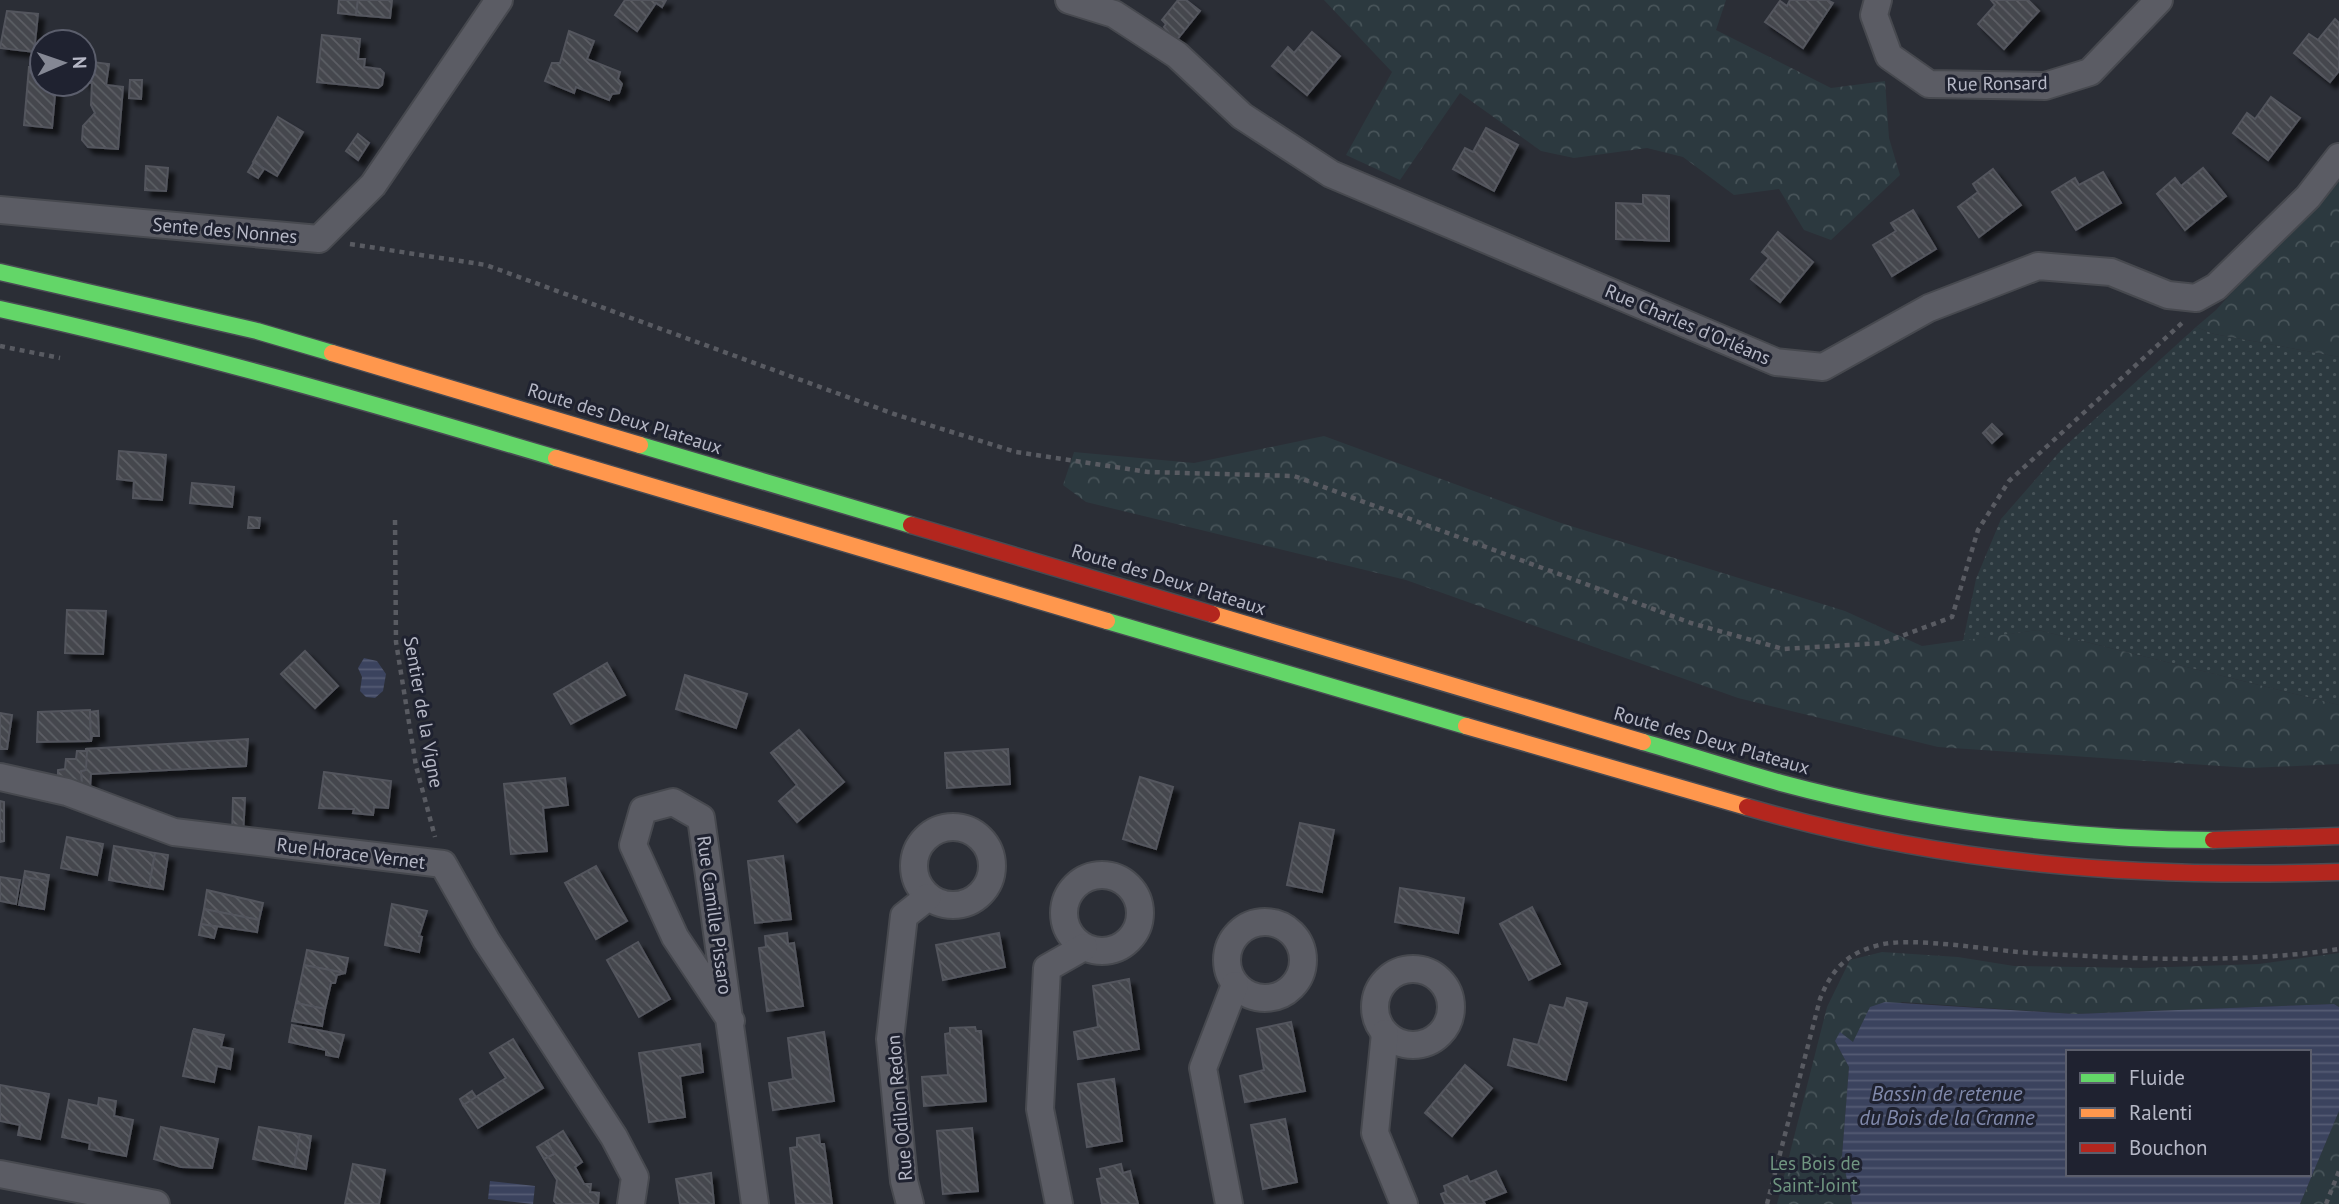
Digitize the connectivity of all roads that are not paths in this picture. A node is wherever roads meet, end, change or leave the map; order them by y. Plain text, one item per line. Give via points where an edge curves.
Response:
1 (499, 0) edge
2 (1069, 0) edge
3 (1878, 0) edge
4 (2159, 0) edge
5 (2339, 157) edge
6 (0, 210) edge
7 (0, 272) edge
8 (0, 309) edge
9 (0, 777) edge
10 (2339, 835) edge
11 (2339, 872) edge
12 (928, 897) dead end
13 (1084, 947) dead end
14 (1235, 985) dead end
15 (731, 1021) junction
16 (1385, 1033) dead end
17 (0, 1174) edge
18 (156, 1204) edge
19 (631, 1204) edge
20 (755, 1204) edge
21 (910, 1204) edge
22 (1059, 1204) edge
23 (1229, 1204) edge
24 (1404, 1204) edge

1 - 6 street, Sente des Nonnes via 373,185 319,239
2 - 5 street, Rue Charles d'Orléans via 1114,15 1177,55 1242,116 1331,174 1776,362 1823,367 1929,308 2038,266 2111,272 2168,295 2196,298 2235,269 2308,197
3 - 4 street, Rue Ronsard via 1874,15 1889,56 1929,84 2045,86 2090,72
7 - 10 main road, Route des Deux Plateaux via 297,343 1795,786 1936,817 2089,836 2244,840
8 - 11 main road via 134,338 333,391 844,545 1822,829 1931,853 2083,871 2238,877
9 - 19 street, Rue Horace Vernet via 67,792 174,832 443,864 486,940 614,1138 635,1177
12 - 21 street, Rue Odilon Redon via 904,916 890,1039
13 - 22 street via 1047,968 1041,1109
14 - 23 street via 1203,1068
15 - 15 street, Rue Camille Pissaro via 701,818 673,802 643,810 633,845 675,937
15 - 20 street, Rue Camille Pissaro
16 - 24 street via 1375,1133
17 - 18 street

